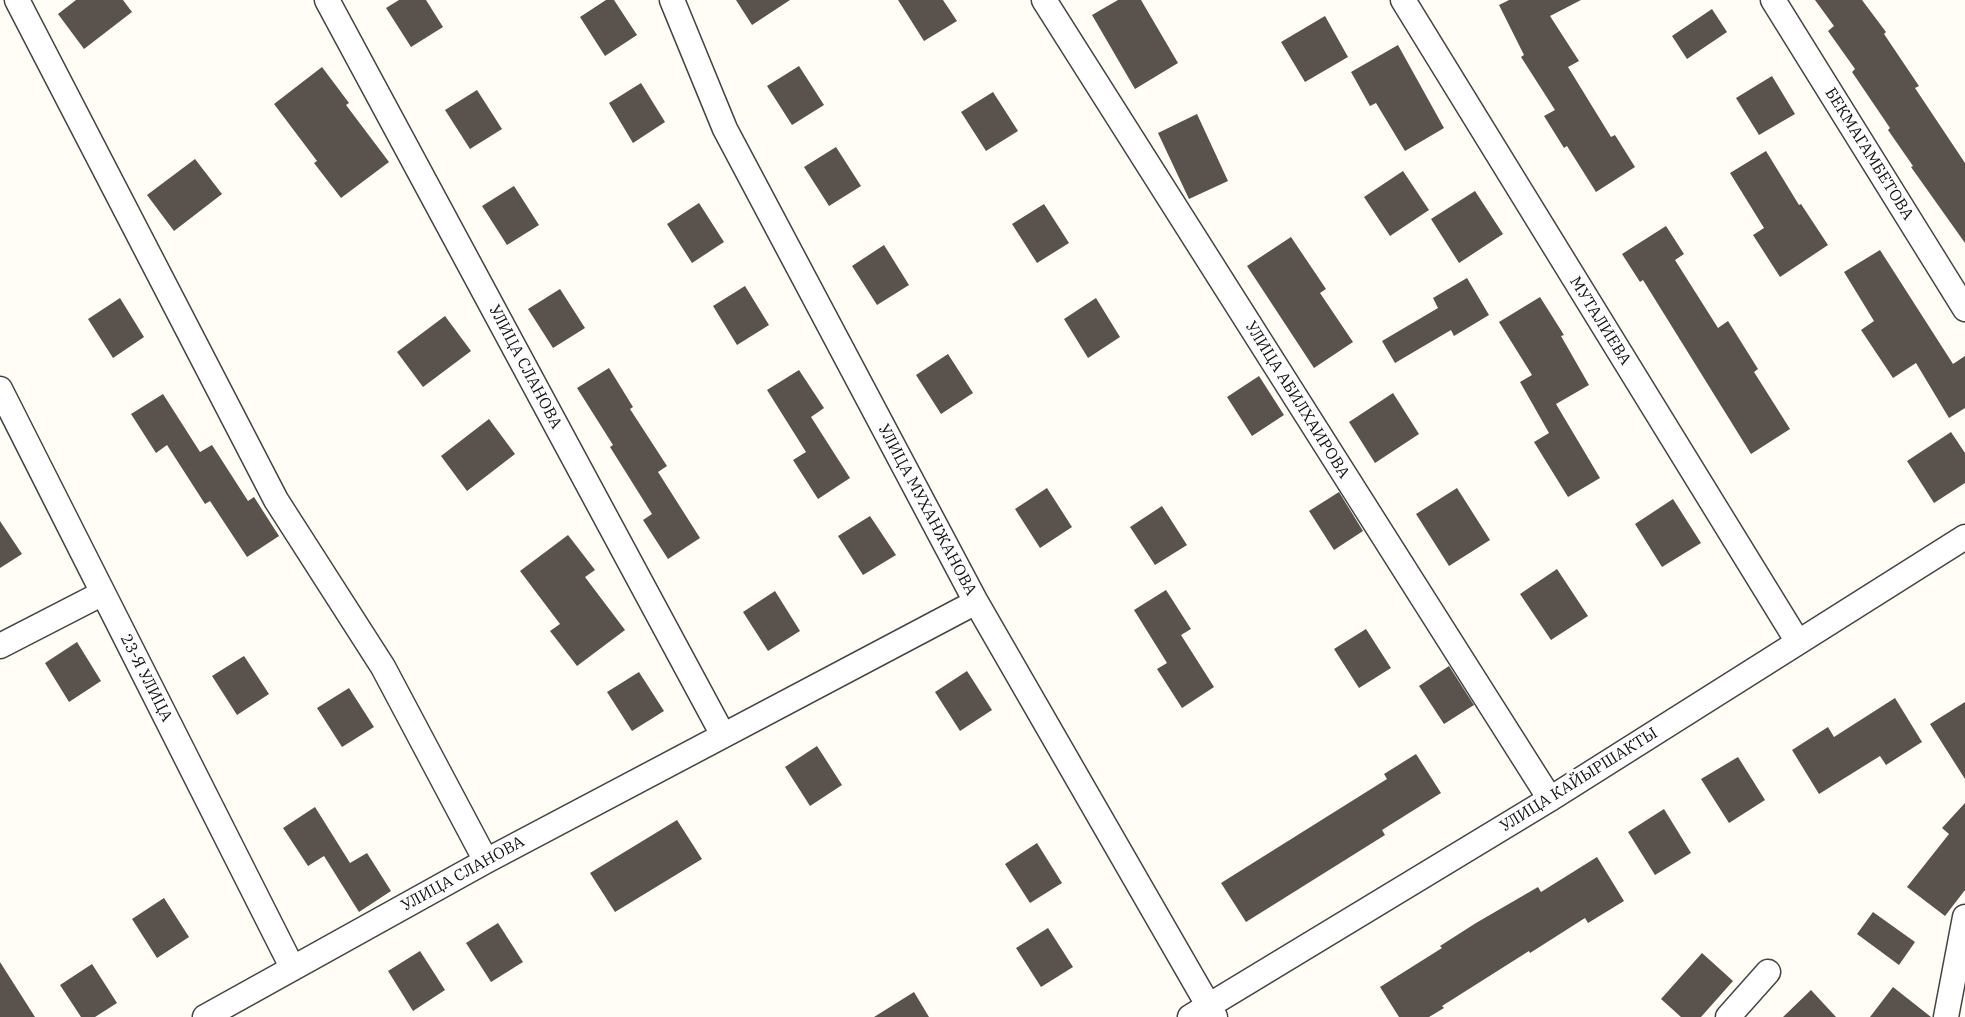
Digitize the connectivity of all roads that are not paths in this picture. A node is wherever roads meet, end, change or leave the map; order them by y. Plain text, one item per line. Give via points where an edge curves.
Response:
1 (17, 0) edge
2 (327, 0) edge
3 (672, 0) edge
4 (1044, 0) edge
5 (1403, 0) edge
6 (1773, 0) edge
7 (1965, 309) edge
8 (0, 389) edge
9 (1965, 537) edge
10 (103, 593) junction
11 (976, 602) junction
12 (1798, 642) junction
13 (0, 646) edge
14 (723, 735) junction
15 (1550, 799) junction
16 (486, 861) junction
17 (1965, 917) edge
18 (292, 967) junction
19 (1768, 972) dead end
20 (1204, 1013) edge
21 (216, 1015) edge
22 (1728, 1017) edge
23 (1946, 1017) edge

1 - 16 street via 276,501 383,667
2 - 14 street, УЛИЦА СЛАНОВА
3 - 11 street, УЛИЦА МУХАНЖАНОВА via 725,129
4 - 15 street, УЛИЦА АБИЛХАИРОВА
5 - 12 street, МУТАЛИЕВА
6 - 7 street, БЕКМАГАМБЕТОВА
8 - 10 street, 23-Я УЛИЦА
9 - 12 street, УЛИЦА КАЙЫРШАКТЫ
10 - 13 street
10 - 18 street, 23-Я УЛИЦА
11 - 14 street, УЛИЦА СЛАНОВА
11 - 20 street, УЛИЦА МУХАНЖАНОВА
12 - 15 street, УЛИЦА КАЙЫРШАКТЫ
14 - 16 street, УЛИЦА СЛАНОВА
15 - 20 street, УЛИЦА КАЙЫРШАКТЫ
16 - 18 street, УЛИЦА СЛАНОВА
17 - 23 street
18 - 21 street, УЛИЦА СЛАНОВА
19 - 22 street

